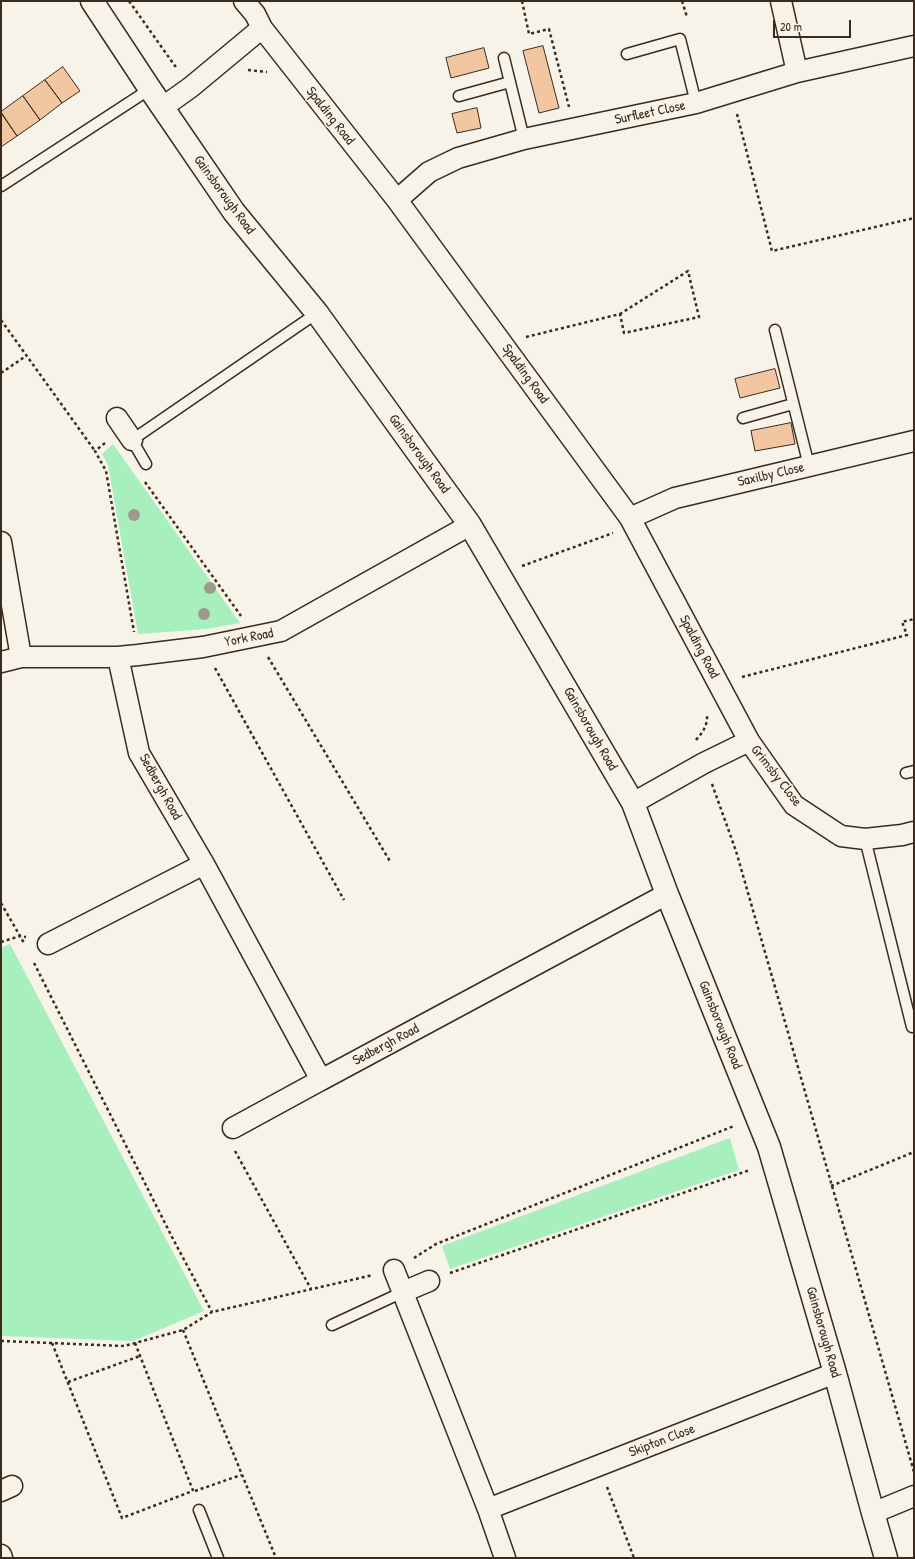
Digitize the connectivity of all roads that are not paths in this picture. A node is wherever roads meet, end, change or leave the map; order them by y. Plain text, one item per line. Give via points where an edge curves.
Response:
1 (92, 1) edge
2 (244, 1) edge
3 (781, 1) edge
4 (262, 28) junction
5 (914, 46) edge
6 (627, 54) dead end
7 (504, 58) dead end
8 (797, 72) junction
9 (510, 82) junction
10 (150, 89) junction
11 (459, 96) dead end
12 (696, 103) junction
13 (163, 107) junction
14 (524, 139) junction
15 (1, 186) edge
16 (396, 200) junction
17 (317, 313) junction
18 (775, 330) dead end
19 (793, 404) junction
20 (117, 418) dead end
21 (743, 418) dead end
22 (132, 440) junction
23 (914, 442) edge
24 (146, 464) dead end
25 (809, 466) junction
26 (630, 518) junction
27 (470, 525) junction
28 (1, 542) edge
29 (21, 657) junction
30 (118, 657) junction
31 (1, 662) edge
32 (749, 741) junction
33 (633, 803) junction
34 (914, 832) edge
35 (865, 839) junction
36 (204, 864) junction
37 (667, 894) junction
38 (48, 944) dead end
39 (912, 1027) dead end
40 (321, 1080) junction
41 (233, 1128) road end
42 (394, 1270) dead end
43 (429, 1281) road end
44 (403, 1292) junction
45 (332, 1325) dead end
46 (835, 1374) junction
47 (914, 1496) edge
48 (488, 1509) junction
49 (199, 1510) road end
50 (873, 1513) junction
51 (1, 1555) edge
52 (2, 1558) edge
53 (218, 1558) edge
54 (505, 1558) edge
55 (886, 1558) edge

1 - 10 street, Gainsborough Road
2 - 4 street, Spalding Road
3 - 8 street
4 - 13 street
4 - 16 street, Spalding Road
5 - 8 street, Surfleet Close
6 - 12 lane via 680,40
7 - 9 lane
8 - 12 street, Surfleet Close
9 - 11 lane
9 - 14 lane
10 - 13 street, Gainsborough Road
10 - 15 lane
12 - 14 street, Surfleet Close
13 - 17 street, Gainsborough Road via 234,212
14 - 16 street, Surfleet Close via 458,158 436,168
16 - 26 street, Spalding Road
17 - 22 lane
17 - 27 street, Gainsborough Road
18 - 19 lane
19 - 21 lane
19 - 25 lane
20 - 22 street
22 - 24 lane
23 - 25 street, Saxilby Close
25 - 26 street, Saxilby Close via 674,498
26 - 32 street, Spalding Road
27 - 30 street, York Road via 281,631 203,647
27 - 33 street, Gainsborough Road
28 - 29 street
29 - 30 street, York Road
29 - 31 street, York Road
30 - 36 street, Sedbergh Road via 139,752
32 - 33 street
32 - 35 street, Grimsby Close via 794,805 840,836
33 - 37 street, Gainsborough Road
34 - 35 street, Grimsby Close
35 - 39 lane
36 - 38 street
36 - 40 street, Sedbergh Road
37 - 40 street, Sedbergh Road
37 - 46 street, Gainsborough Road via 767,1141
40 - 41 street
42 - 44 street
43 - 44 street
44 - 45 lane
44 - 48 street
46 - 48 street, Skipton Close
46 - 50 street, Gainsborough Road
47 - 50 street
48 - 54 street
49 - 53 lane
50 - 55 street, Gainsborough Road
51 - 52 street

